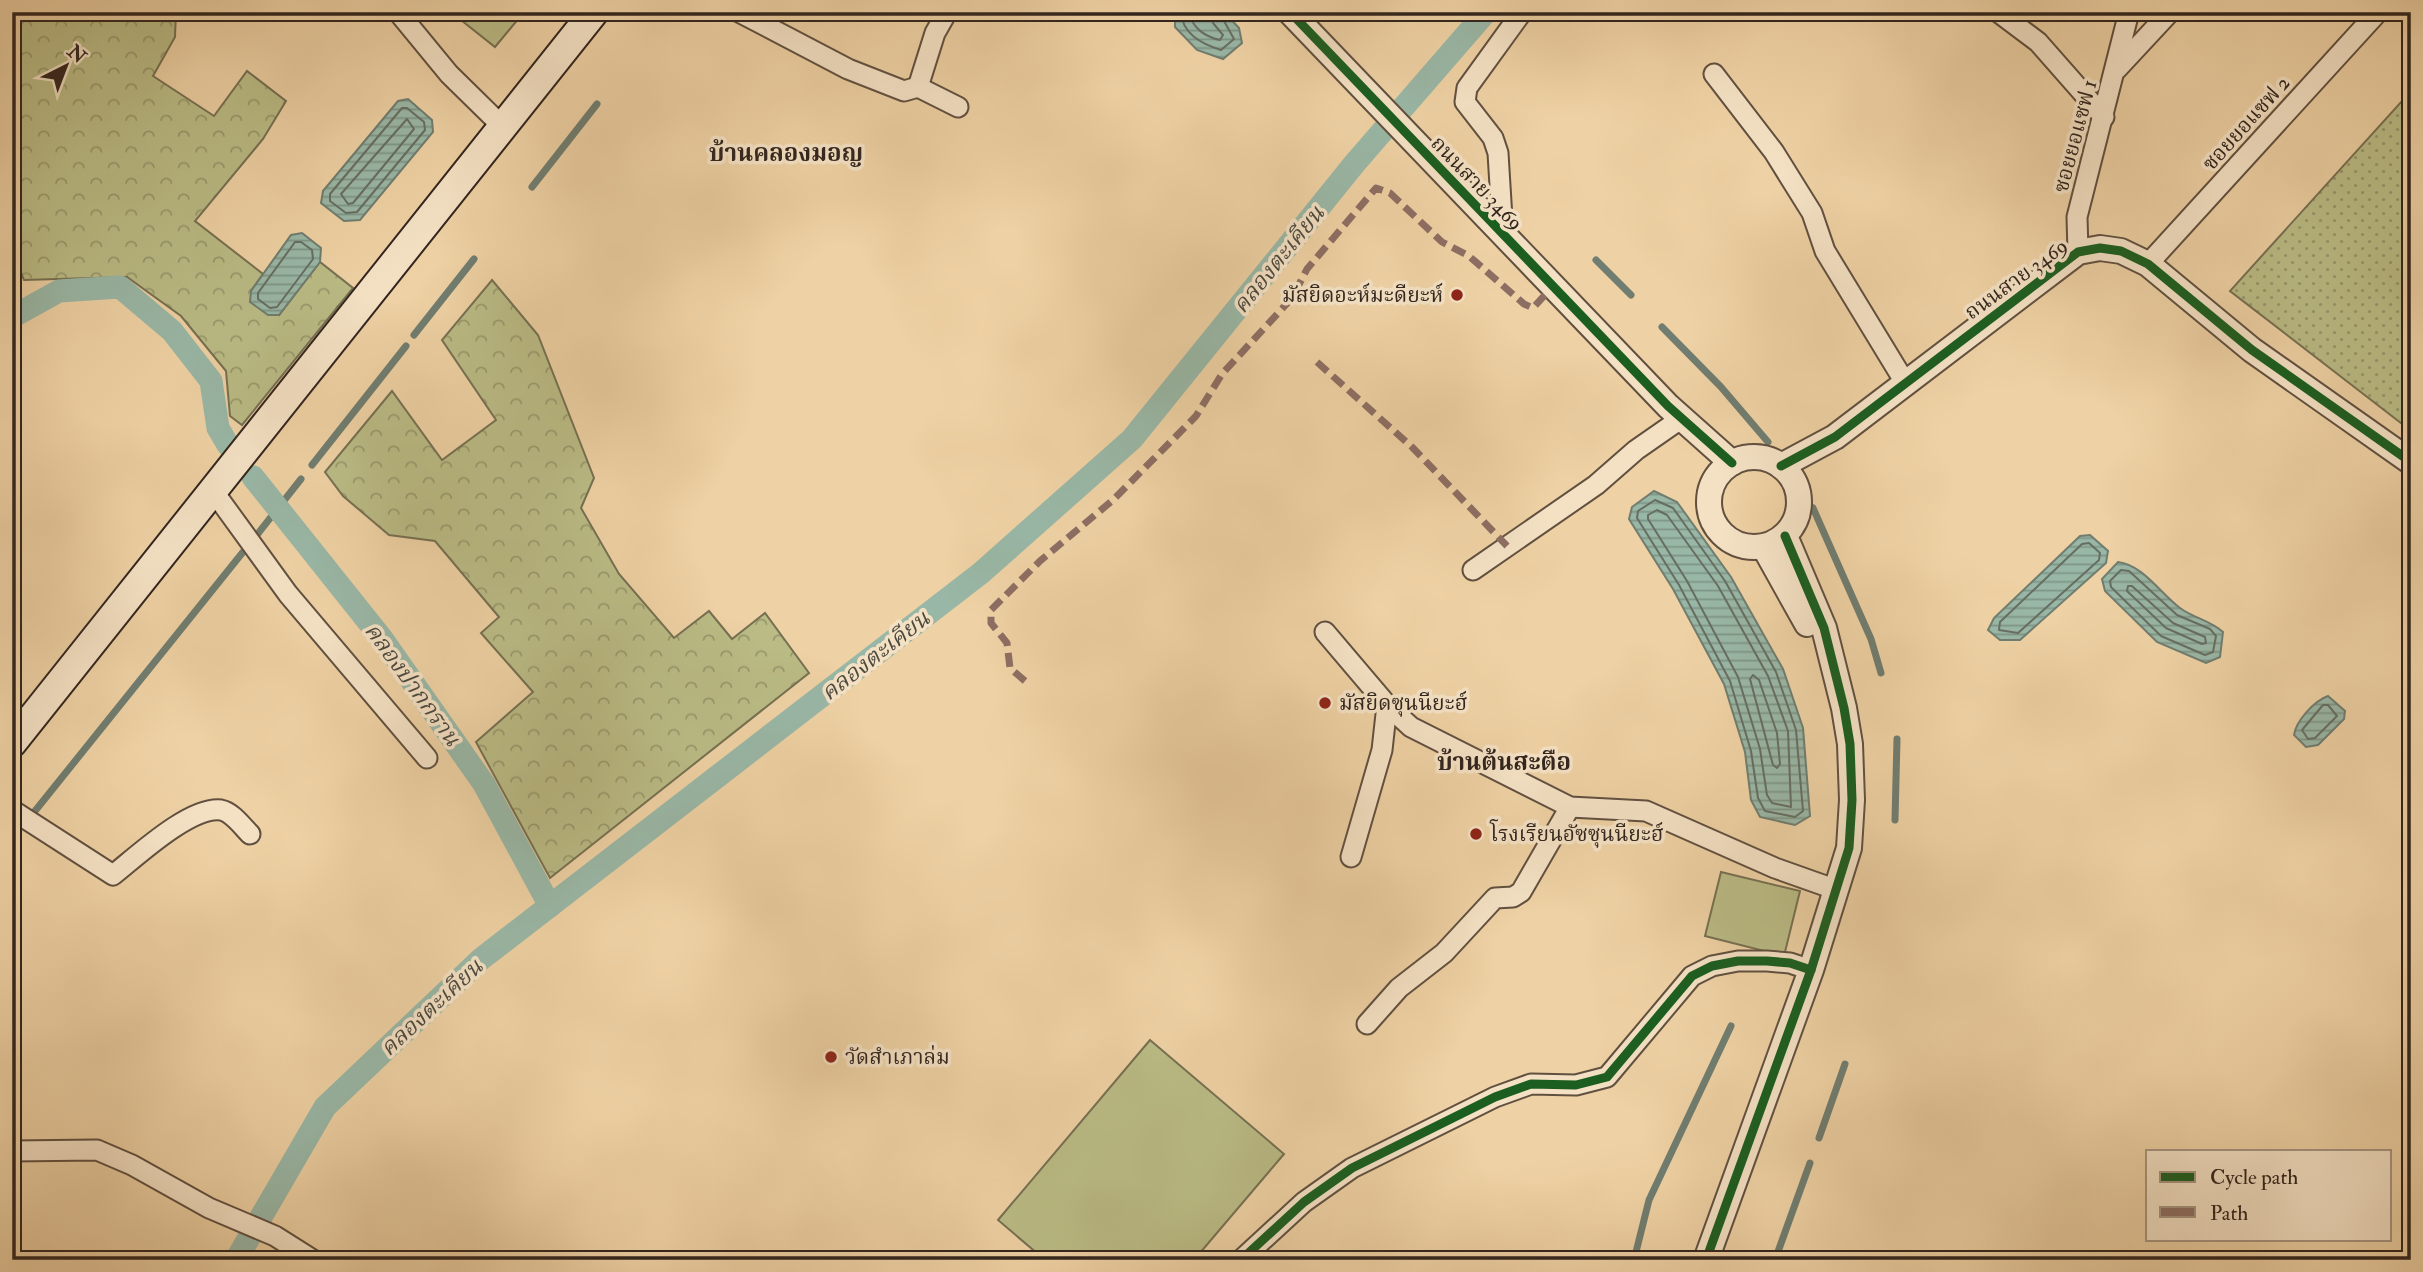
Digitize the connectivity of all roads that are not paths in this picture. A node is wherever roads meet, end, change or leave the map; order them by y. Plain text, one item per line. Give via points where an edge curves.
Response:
1 (398, 12) edge
2 (594, 12) edge
3 (739, 12) edge
4 (947, 12) edge
5 (1290, 12) edge
6 (1522, 12) edge
7 (1998, 12) edge
8 (2129, 12) edge
9 (2170, 12) edge
10 (2378, 12) edge
11 (2116, 70) junction
12 (1714, 74) dead end
13 (918, 87) junction
14 (958, 107) dead end
15 (2104, 117) junction
16 (503, 127) junction
17 (1503, 235) junction
18 (2078, 251) junction
19 (2148, 264) junction
20 (1906, 384) junction
21 (1676, 415) junction
22 (2407, 452) edge
23 (1726, 468) junction
24 (1788, 474) junction
25 (214, 492) junction
26 (1775, 541) junction
27 (1473, 570) dead end
28 (1325, 632) dead end
29 (1387, 705) junction
30 (12, 743) edge
31 (427, 758) dead end
32 (1570, 807) junction
33 (12, 810) edge
34 (250, 834) dead end
35 (1351, 857) dead end
36 (1837, 890) junction
37 (1811, 970) junction
38 (1367, 1024) dead end
39 (12, 1151) edge
40 (313, 1260) edge
41 (1241, 1260) edge
42 (1706, 1260) edge

1 - 16 street via 449,74
2 - 16 main road
3 - 13 street via 848,69 904,91
4 - 13 street via 935,33
5 - 17 street, ถนนสาย 3469
6 - 17 street via 1467,88 1465,102 1493,138 1498,153
7 - 15 street via 2038,42
8 - 11 street
9 - 11 street, ซอยยอแซฟ 1
10 - 19 street, ซอยยอแซฟ 2
11 - 15 street, ซอยยอแซฟ 1
12 - 20 street via 1774,152 1806,203 1825,251
13 - 14 street
15 - 18 street, ซอยยอแซฟ 1 via 2077,217
16 - 25 main road
17 - 21 street, ถนนสาย 3469
18 - 19 street, ถนนสาย 3469 via 2121,251
18 - 20 street, ถนนสาย 3469
19 - 22 street, ถนนสาย 3469 via 2252,350
20 - 24 street, ถนนสาย 3469
21 - 23 street, ถนนสาย 3469
21 - 27 street via 1596,485
23 - 24 street via 1756,457
23 - 26 street via 1711,488 1714,523 1730,541 1752,548
24 - 26 street via 1799,493 1798,516
25 - 30 main road
25 - 31 street via 288,594
26 - 36 street via 1824,628 1850,744 1849,848
28 - 29 street
29 - 32 street via 1411,727
29 - 35 street via 1382,750
32 - 36 street via 1646,811
32 - 38 street via 1521,892 1494,898 1444,953 1399,988
33 - 34 street via 113,875 184,822 209,811 231,815
36 - 37 street
37 - 41 street via 1790,962 1738,961 1692,976 1607,1077 1576,1085 1531,1084 1352,1168 1304,1202
37 - 42 street
39 - 40 street via 97,1150 209,1208 275,1236

